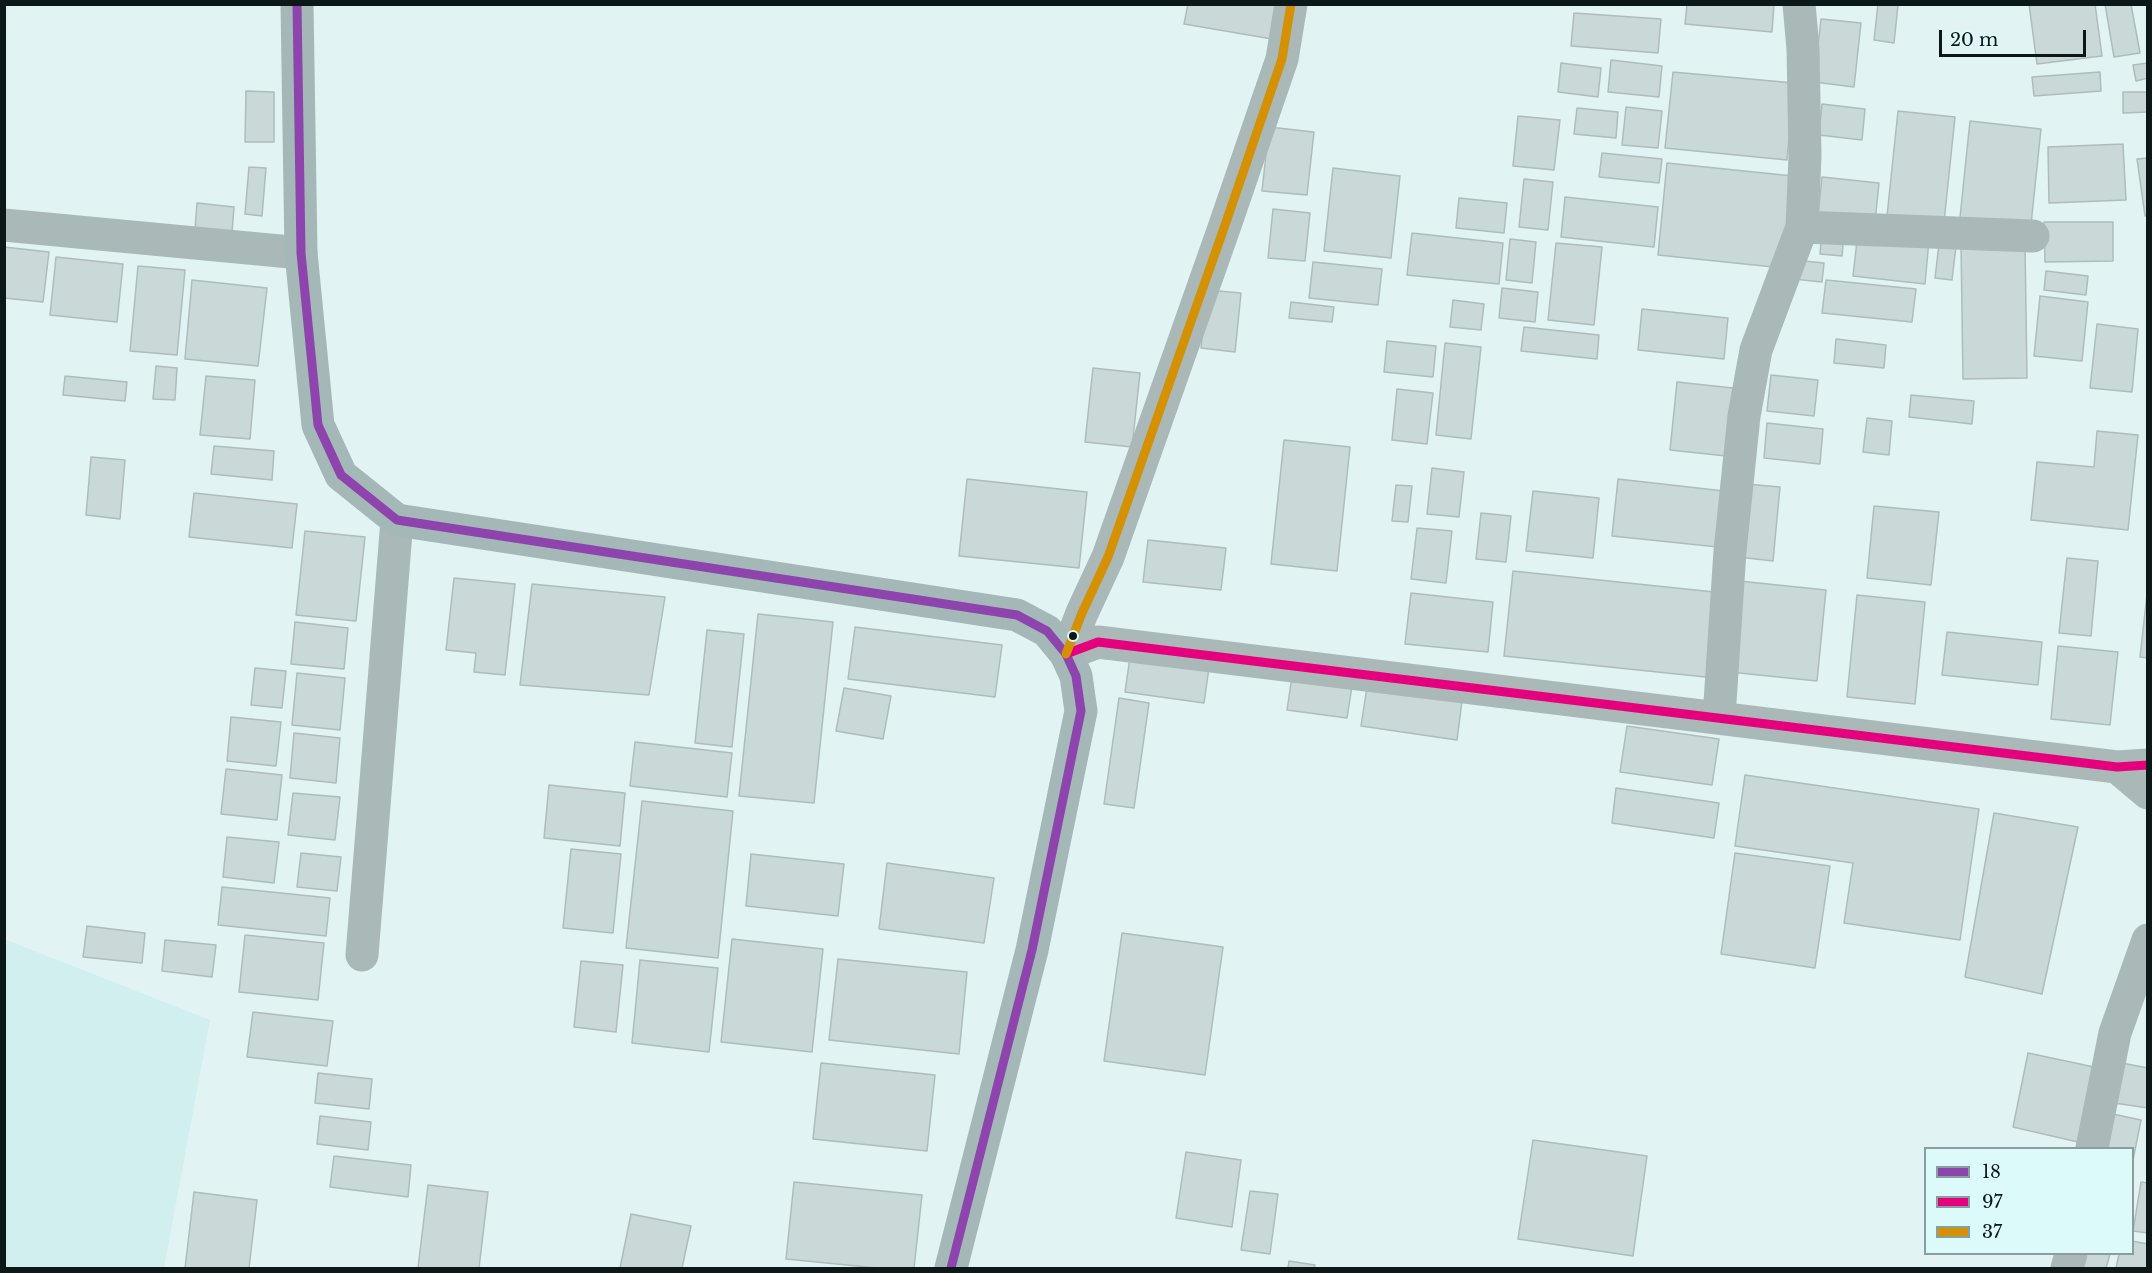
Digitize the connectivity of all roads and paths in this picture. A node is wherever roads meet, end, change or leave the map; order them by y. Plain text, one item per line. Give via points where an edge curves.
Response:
1 (297, 4) edge
2 (1291, 4) edge
3 (1799, 4) edge
4 (4, 225) edge
5 (1802, 227) junction
6 (2033, 236) dead end
7 (301, 253) junction
8 (397, 520) junction
9 (1066, 654) junction
10 (1719, 717) junction
11 (2132, 766) edge
12 (2148, 793) edge
13 (2148, 940) edge
14 (362, 955) dead end
15 (2092, 1147) edge
16 (951, 1269) edge

1 - 7 main road
2 - 9 street via 1282,59 1220,239 1108,557
3 - 5 street via 1805,156
4 - 7 street
5 - 6 street
5 - 10 street via 1756,350 1744,416
7 - 8 main road via 318,425 341,475
8 - 9 main road via 1017,615 1047,631
8 - 14 street
9 - 10 street via 1098,642
9 - 16 main road via 1076,676 1081,711 1032,950
10 - 11 street
11 - 12 street
13 - 15 street via 2115,1033

